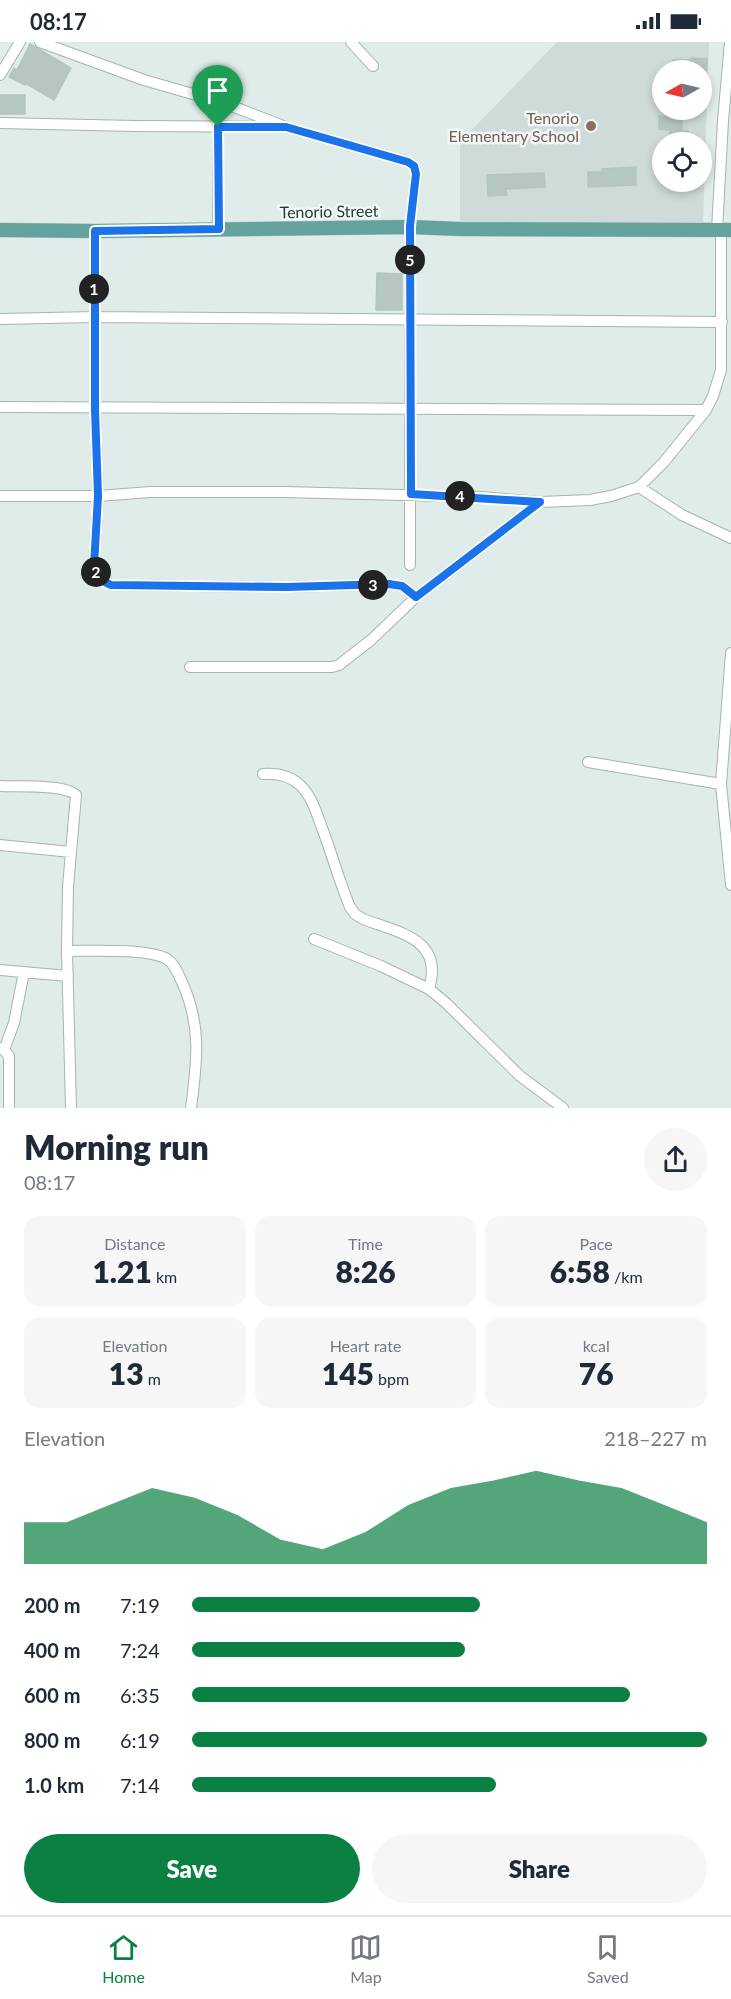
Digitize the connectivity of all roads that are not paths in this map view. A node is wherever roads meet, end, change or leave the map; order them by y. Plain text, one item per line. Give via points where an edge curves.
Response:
1 (21, 42) edge
2 (40, 42) edge
3 (351, 42) edge
4 (730, 42) edge
5 (373, 66) dead end
6 (0, 75) edge
7 (0, 123) edge
8 (218, 127) junction
9 (286, 127) junction
10 (410, 226) junction
11 (219, 229) junction
12 (0, 230) edge
13 (723, 230) edge
14 (95, 231) junction
15 (726, 309) edge
16 (94, 317) junction
17 (0, 319) edge
18 (411, 320) junction
19 (722, 322) junction
20 (0, 407) edge
21 (409, 408) junction
22 (95, 409) junction
23 (706, 410) junction
24 (639, 487) junction
25 (411, 494) junction
26 (0, 496) edge
27 (98, 496) junction
28 (540, 502) junction
29 (731, 538) edge
30 (411, 565) dead end
31 (416, 597) junction
32 (731, 653) edge
33 (190, 668) dead end
34 (588, 762) dead end
35 (262, 774) dead end
36 (721, 784) junction
37 (0, 786) edge
38 (0, 845) edge
39 (71, 852) junction
40 (731, 885) edge
41 (314, 939) dead end
42 (67, 951) junction
43 (0, 970) edge
44 (24, 972) junction
45 (68, 976) junction
46 (429, 989) junction
47 (2, 1049) edge
48 (9, 1108) edge
49 (71, 1108) edge
50 (191, 1108) edge
51 (563, 1108) edge

1 - 6 street
2 - 9 street
3 - 5 street
4 - 13 street via 723,121
7 - 8 street
8 - 9 street
8 - 11 street
9 - 10 street via 411,164 416,174
10 - 11 main road, Tenorio Street
10 - 13 main road, Tenorio Street
10 - 18 street
11 - 14 main road, Tenorio Street
12 - 14 main road, Tenorio Street
13 - 15 street
14 - 16 street
15 - 19 street
16 - 17 street
16 - 18 street
16 - 22 street
18 - 19 street
18 - 21 street
19 - 23 street via 721,370
20 - 22 street
21 - 22 street
21 - 23 street
21 - 25 street
22 - 27 street
23 - 24 street
24 - 28 street via 590,500
24 - 29 street via 682,515
25 - 27 street via 150,492
25 - 28 street
25 - 30 street
26 - 27 street
27 - 31 street via 94,566 101,579 111,585 389,584 402,586
28 - 31 street
31 - 33 street via 339,665
32 - 36 street
34 - 36 street
35 - 46 street via 290,778 305,790 350,907 363,919 416,940 424,947 433,968
36 - 40 street
37 - 39 street via 75,793
38 - 39 street
39 - 42 street
41 - 46 street
42 - 45 street
42 - 50 street via 131,952 172,963 195,1021 197,1056
43 - 44 street
44 - 45 street
44 - 47 street via 14,1023
45 - 49 street
46 - 51 street via 520,1076
47 - 48 street via 10,1059

